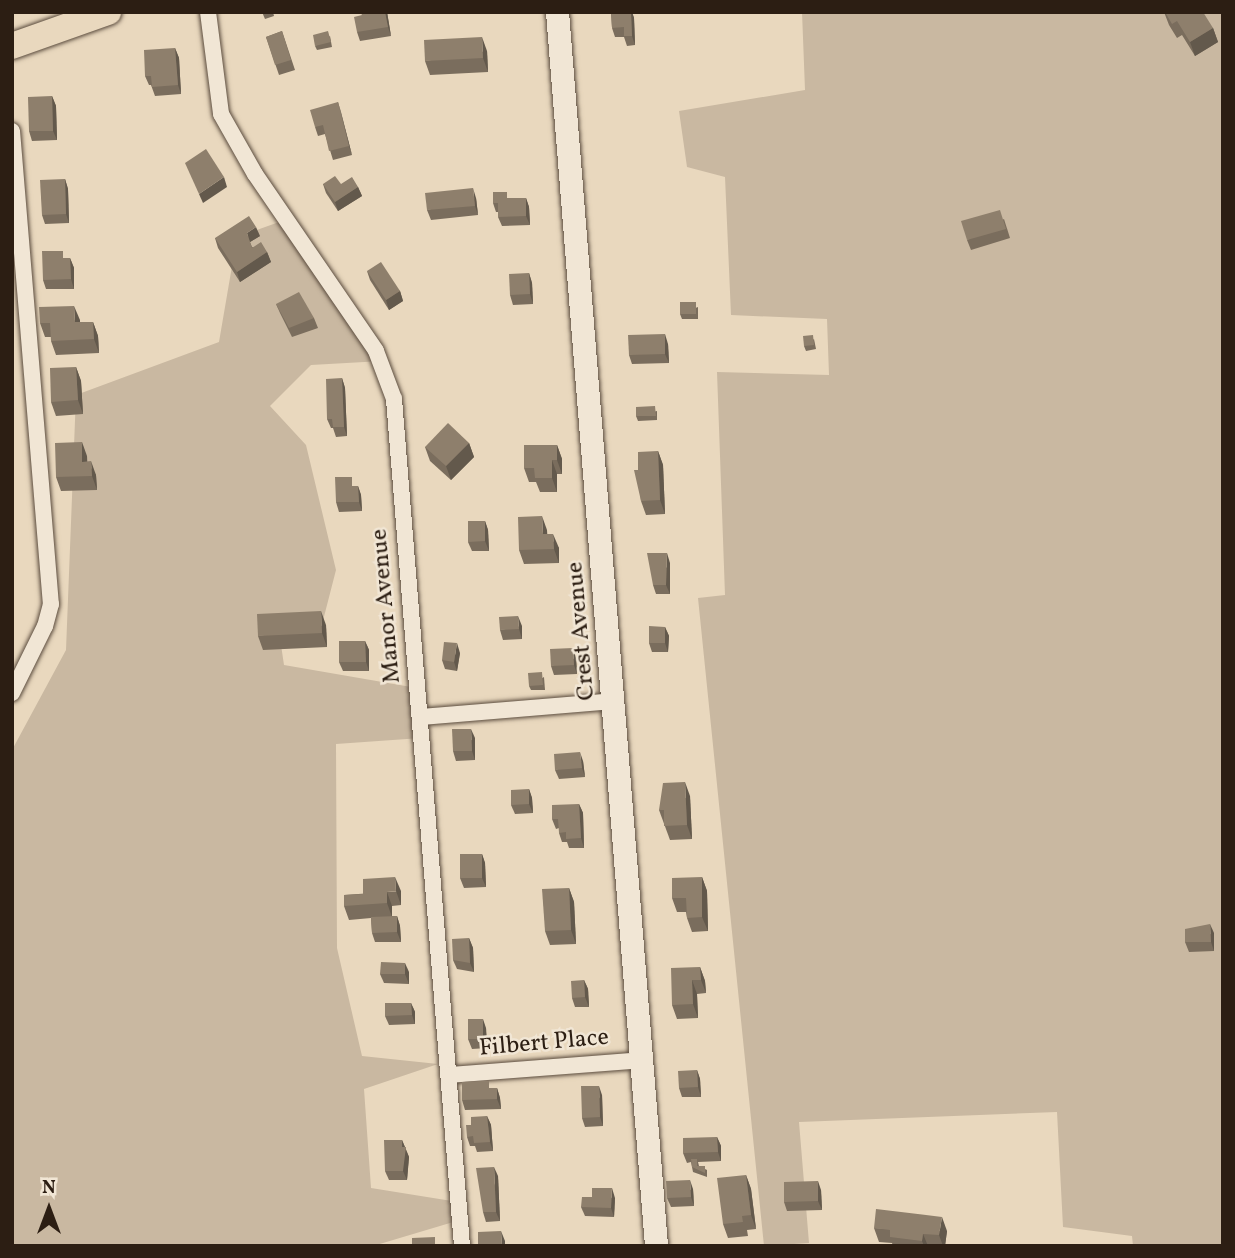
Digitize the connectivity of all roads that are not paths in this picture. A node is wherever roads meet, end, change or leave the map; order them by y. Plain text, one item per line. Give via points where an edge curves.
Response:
1 (108, 12) edge
2 (208, 12) edge
3 (557, 12) edge
4 (12, 46) edge
5 (12, 131) edge
6 (15, 203) edge
7 (12, 693) edge
8 (614, 701) junction
9 (420, 717) junction
10 (642, 1059) junction
11 (449, 1075) junction
12 (462, 1246) edge
13 (656, 1246) edge

1 - 4 main road
2 - 9 street, Manor Avenue via 213,76 232,138 376,351 389,380
3 - 8 street, Crest Avenue
5 - 6 street
6 - 7 street via 51,604
8 - 9 street
8 - 10 street, Crest Avenue
9 - 11 street, Manor Avenue
10 - 11 street, Filbert Place
10 - 13 street, Crest Avenue
11 - 12 street, Manor Avenue

